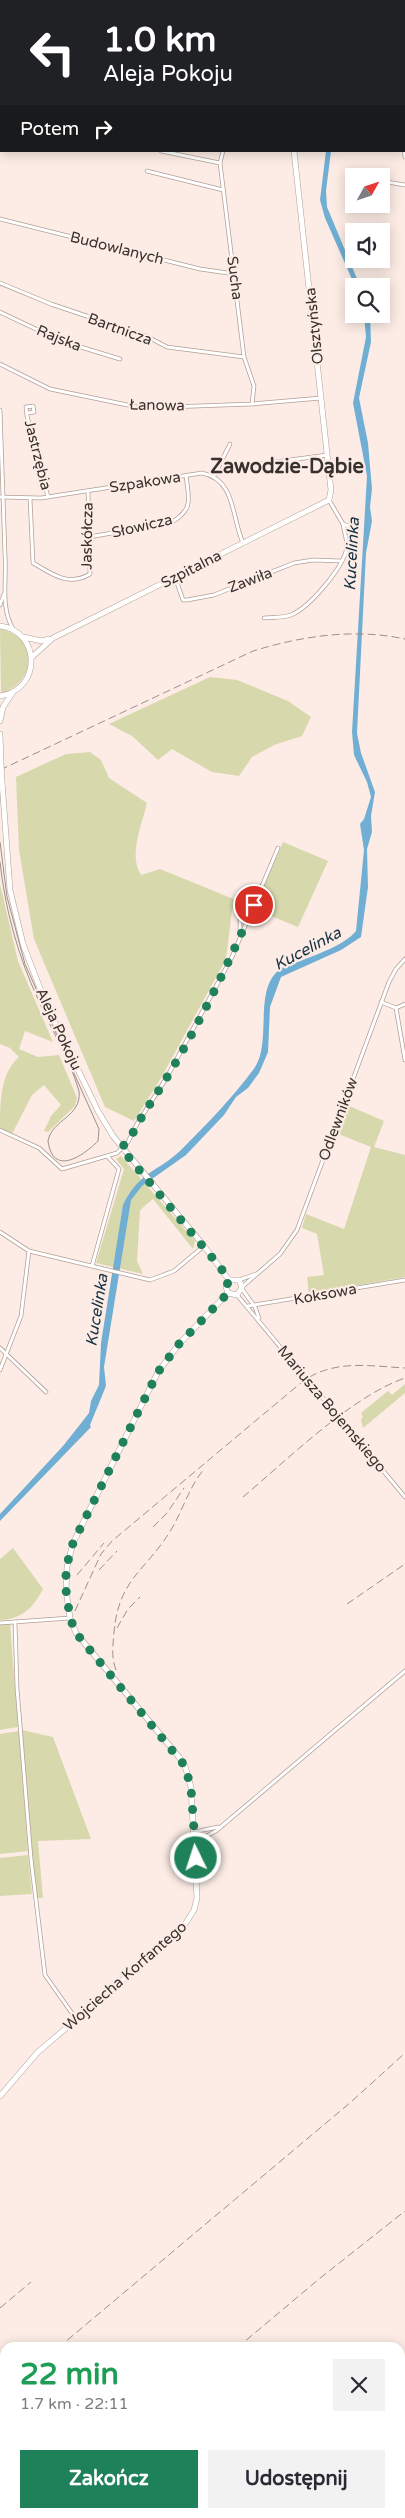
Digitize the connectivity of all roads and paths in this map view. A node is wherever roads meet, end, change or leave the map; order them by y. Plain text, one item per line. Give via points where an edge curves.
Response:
1 (166, 152) edge
2 (223, 152) edge
3 (294, 152) edge
4 (220, 163) junction
5 (147, 171) dead end
6 (390, 182) edge
7 (405, 185) edge
8 (224, 191) junction
9 (0, 219) edge
10 (235, 274) junction
11 (0, 283) edge
12 (0, 312) edge
13 (244, 357) junction
14 (120, 359) dead end
15 (0, 364) edge
16 (321, 398) junction
17 (252, 404) junction
18 (0, 410) edge
19 (28, 413) dead end
20 (230, 444) dead end
21 (327, 455) junction
22 (254, 465) dead end
23 (186, 476) junction
24 (214, 476) junction
25 (88, 491) junction
26 (1, 496) edge
27 (48, 497) junction
28 (30, 498) junction
29 (329, 500) junction
30 (343, 524) junction
31 (351, 527) dead end
32 (89, 537) junction
33 (243, 543) junction
34 (342, 561) junction
35 (175, 577) junction
36 (5, 591) junction
37 (0, 604) edge
38 (264, 618) dead end
39 (0, 626) edge
40 (13, 629) junction
41 (23, 636) junction
42 (53, 638) junction
43 (32, 657) junction
44 (14, 692) junction
45 (0, 696) edge
46 (0, 720) edge
47 (0, 734) edge
48 (278, 848) dead end
49 (244, 900) dead end
50 (240, 936) junction
51 (405, 959) edge
52 (381, 1002) junction
53 (405, 1004) edge
54 (396, 1008) junction
55 (405, 1060) edge
56 (0, 1130) edge
57 (121, 1148) junction
58 (108, 1156) junction
59 (0, 1232) edge
60 (204, 1246) junction
61 (29, 1251) junction
62 (92, 1266) junction
63 (261, 1272) junction
64 (229, 1280) junction
65 (239, 1280) junction
66 (405, 1280) edge
67 (242, 1288) junction
68 (228, 1293) junction
69 (236, 1295) junction
70 (246, 1305) junction
71 (255, 1307) junction
72 (260, 1321) junction
73 (0, 1348) edge
74 (6, 1354) junction
75 (0, 1370) edge
76 (46, 1392) dead end
77 (405, 1497) edge
78 (70, 1618) junction
79 (15, 1622) junction
80 (0, 1623) edge
81 (405, 1672) edge
82 (223, 1825) junction
83 (194, 1832) junction
84 (195, 1842) junction
85 (76, 2019) junction
86 (0, 2096) edge

1 - 4 street
2 - 4 street, Sucha
3 - 16 street, Olsztyńska
4 - 8 street, Sucha
5 - 8 street
6 - 7 street
8 - 10 street, Sucha
9 - 10 street, Budowlanych via 200,270
10 - 13 street, Sucha
11 - 13 street, Bartnicza via 146,336 167,347
12 - 14 street, Rajska via 61,341
13 - 17 street, Sucha via 254,386
15 - 17 street, Łanowa via 50,389 142,408
16 - 17 street, Łanowa
16 - 21 street, Olsztyńska
18 - 26 street
19 - 27 street, Jastrzębia
20 - 24 street
21 - 22 street
21 - 29 street, Olsztyńska
23 - 24 street, Szpakowa via 202,473
23 - 25 street, Szpakowa
23 - 32 street, Słowicza via 189,503 178,518
24 - 33 street via 224,484
25 - 27 street, Szpakowa
25 - 32 street, Jaskółcza
26 - 28 street, Szpakowa
26 - 36 street
27 - 28 street, Szpakowa
28 - 32 street, Jaskółcza via 33,563 69,581 83,579 90,574
29 - 30 street
29 - 33 street, Szpitalna
30 - 31 street
30 - 34 street via 347,545
33 - 35 street, Szpitalna
34 - 35 street, Zawiła via 294,563 214,595 187,600 183,600
34 - 38 street via 322,589 296,612
35 - 42 street, Szpitalna
36 - 37 street
36 - 40 street via 8,619
39 - 40 street
40 - 41 street
41 - 42 street, Szpitalna via 42,641
41 - 43 street
42 - 43 street, Szpitalna
43 - 44 street via 30,674
44 - 45 street
44 - 46 street via 3,707
47 - 57 street, Aleja Pokoju, bridge via 6,866 23,944 43,996 98,1112
48 - 50 street
49 - 50 street
50 - 57 street via 168,1077 128,1142
51 - 52 street, Odlewników via 394,972
52 - 54 street
52 - 63 street, Odlewników via 297,1230 280,1254
53 - 54 street
54 - 55 street
56 - 58 street via 39,1148 62,1169
57 - 58 street
57 - 60 street, Aleja Pokoju
58 - 62 street via 119,1169
59 - 61 street
60 - 62 street via 162,1278 150,1280
60 - 64 street, Aleja Pokoju
61 - 62 street
61 - 74 street via 21,1316
63 - 65 street, Odlewników
63 - 67 street, Odlewników
64 - 65 street
64 - 68 street
65 - 67 street
66 - 71 street, Koksowa
67 - 69 street
67 - 71 street, Mariusza Bojemskiego
68 - 69 street
68 - 78 street, Wojciecha Korfantego via 161,1367 83,1522 66,1568
69 - 70 street, Mariusza Bojemskiego
70 - 71 street, Koksowa
70 - 72 street, Mariusza Bojemskiego
71 - 72 street, Mariusza Bojemskiego
72 - 77 street, Mariusza Bojemskiego
73 - 74 street
74 - 75 street
74 - 76 street
78 - 79 street
78 - 83 street, Wojciecha Korfantego via 80,1638 185,1766 191,1788
79 - 80 street
79 - 85 street via 31,1859 45,1975
81 - 82 street
82 - 83 street
82 - 84 street
83 - 84 street, Wojciecha Korfantego
84 - 85 street, Wojciecha Korfantego via 197,1898 190,1919 171,1939
85 - 86 street, Wojciecha Korfantego via 38,2052

